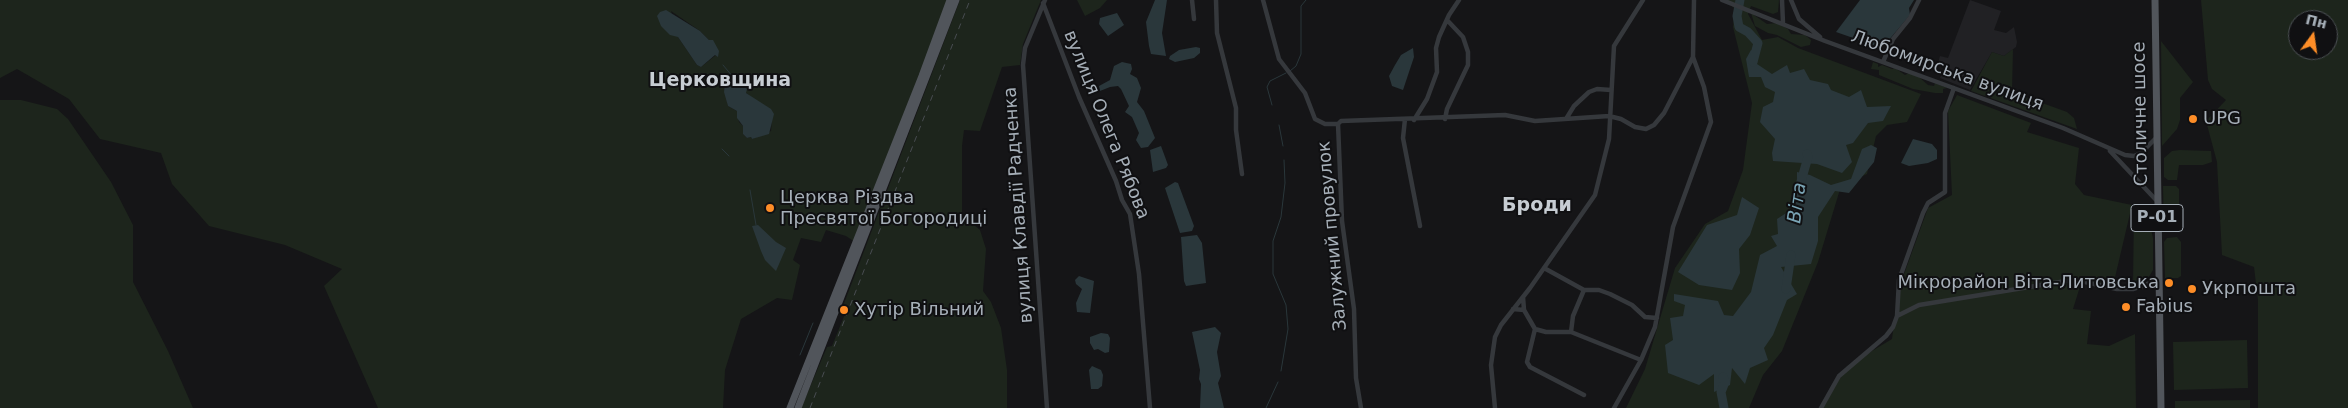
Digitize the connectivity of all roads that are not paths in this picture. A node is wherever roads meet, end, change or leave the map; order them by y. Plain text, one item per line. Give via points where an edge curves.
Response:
1 (950, 0) edge
2 (956, 0) edge
3 (1192, 0) edge
4 (1216, 0) edge
5 (1263, 0) edge
6 (1460, 0) edge
7 (1643, 0) edge
8 (1694, 0) edge
9 (1722, 0) edge
10 (1782, 0) edge
11 (1792, 0) edge
12 (1919, 0) edge
13 (2155, 0) edge
14 (1044, 1) edge
15 (1194, 19) dead end
16 (1447, 20) junction
17 (1783, 23) junction
18 (1825, 41) junction
19 (1693, 57) junction
20 (1883, 62) junction
21 (1954, 88) junction
22 (1611, 90) junction
23 (1609, 116) junction
24 (1405, 119) junction
25 (1445, 119) junction
26 (1566, 119) junction
27 (1414, 120) junction
28 (1338, 124) junction
29 (2156, 138) junction
30 (2109, 150) junction
31 (1242, 174) dead end
32 (2157, 201) junction
33 (1420, 226) dead end
34 (1544, 268) junction
35 (2158, 280) junction
36 (1584, 290) junction
37 (1523, 296) junction
38 (1513, 309) junction
39 (1524, 310) junction
40 (1897, 316) junction
41 (1657, 318) junction
42 (1535, 329) junction
43 (1570, 332) junction
44 (1642, 360) junction
45 (1584, 395) dead end
46 (790, 408) edge
47 (798, 408) edge
48 (1047, 408) edge
49 (1150, 408) edge
50 (1361, 408) edge
51 (1495, 408) edge
52 (1614, 408) edge
53 (1821, 408) edge
54 (2161, 408) edge

1 - 46 main road
2 - 47 main road
3 - 15 street
4 - 31 street via 1217,33 1236,108
5 - 28 street via 1279,59 1305,93 1316,119 1325,124
6 - 16 street
7 - 22 street via 1614,46
8 - 19 street
9 - 17 street, Любомирська вулиця
10 - 17 street
11 - 18 street via 1799,19
12 - 20 street via 1893,39
13 - 29 main road, Столичне шосе / Р-01
14 - 48 street, вулиця Клавдії Радченка via 1025,48 1023,65
14 - 49 street, вулиця Олега Рябова via 1076,89 1130,214 1139,274
16 - 25 street via 1463,37 1468,65
16 - 27 street via 1436,48 1435,79
17 - 18 street, Любомирська вулиця
18 - 20 street, Любомирська вулиця
19 - 23 street via 1664,113 1654,125 1646,129 1635,127
19 - 41 street via 1704,87 1711,122 1673,227
20 - 21 street, Любомирська вулиця
21 - 30 street, Любомирська вулиця via 2062,128
21 - 40 street via 1946,113 1945,192 1928,203 1923,213 1899,280
22 - 23 street
22 - 26 street via 1589,92
23 - 26 street, Залужний провулок
23 - 34 street via 1609,139 1595,195
24 - 27 street, Залужний провулок
24 - 28 street, Залужний провулок via 1341,121
24 - 33 street via 1403,138
25 - 26 street, Залужний провулок via 1504,115 1535,121
25 - 27 street, Залужний провулок
28 - 50 street, Залужний провулок via 1342,221 1354,309 1356,378
29 - 30 street, Любомирська вулиця via 2134,156
29 - 32 main road, Столичне шосе / Р-01
30 - 32 street, Любомирська вулиця
32 - 35 main road, Столичне шосе / Р-01
34 - 36 street
34 - 37 street
35 - 40 street via 2133,289 2066,281 1919,305
35 - 54 main road, Столичне шосе / Р-01
36 - 41 street via 1610,294 1632,305 1646,318
36 - 43 street
37 - 38 street
37 - 39 street
38 - 39 street
38 - 51 street via 1495,338 1491,365
39 - 42 street
40 - 53 street via 1886,336 1840,376
41 - 44 street
42 - 43 street
42 - 45 street via 1527,362 1530,367
43 - 44 street
44 - 52 street

